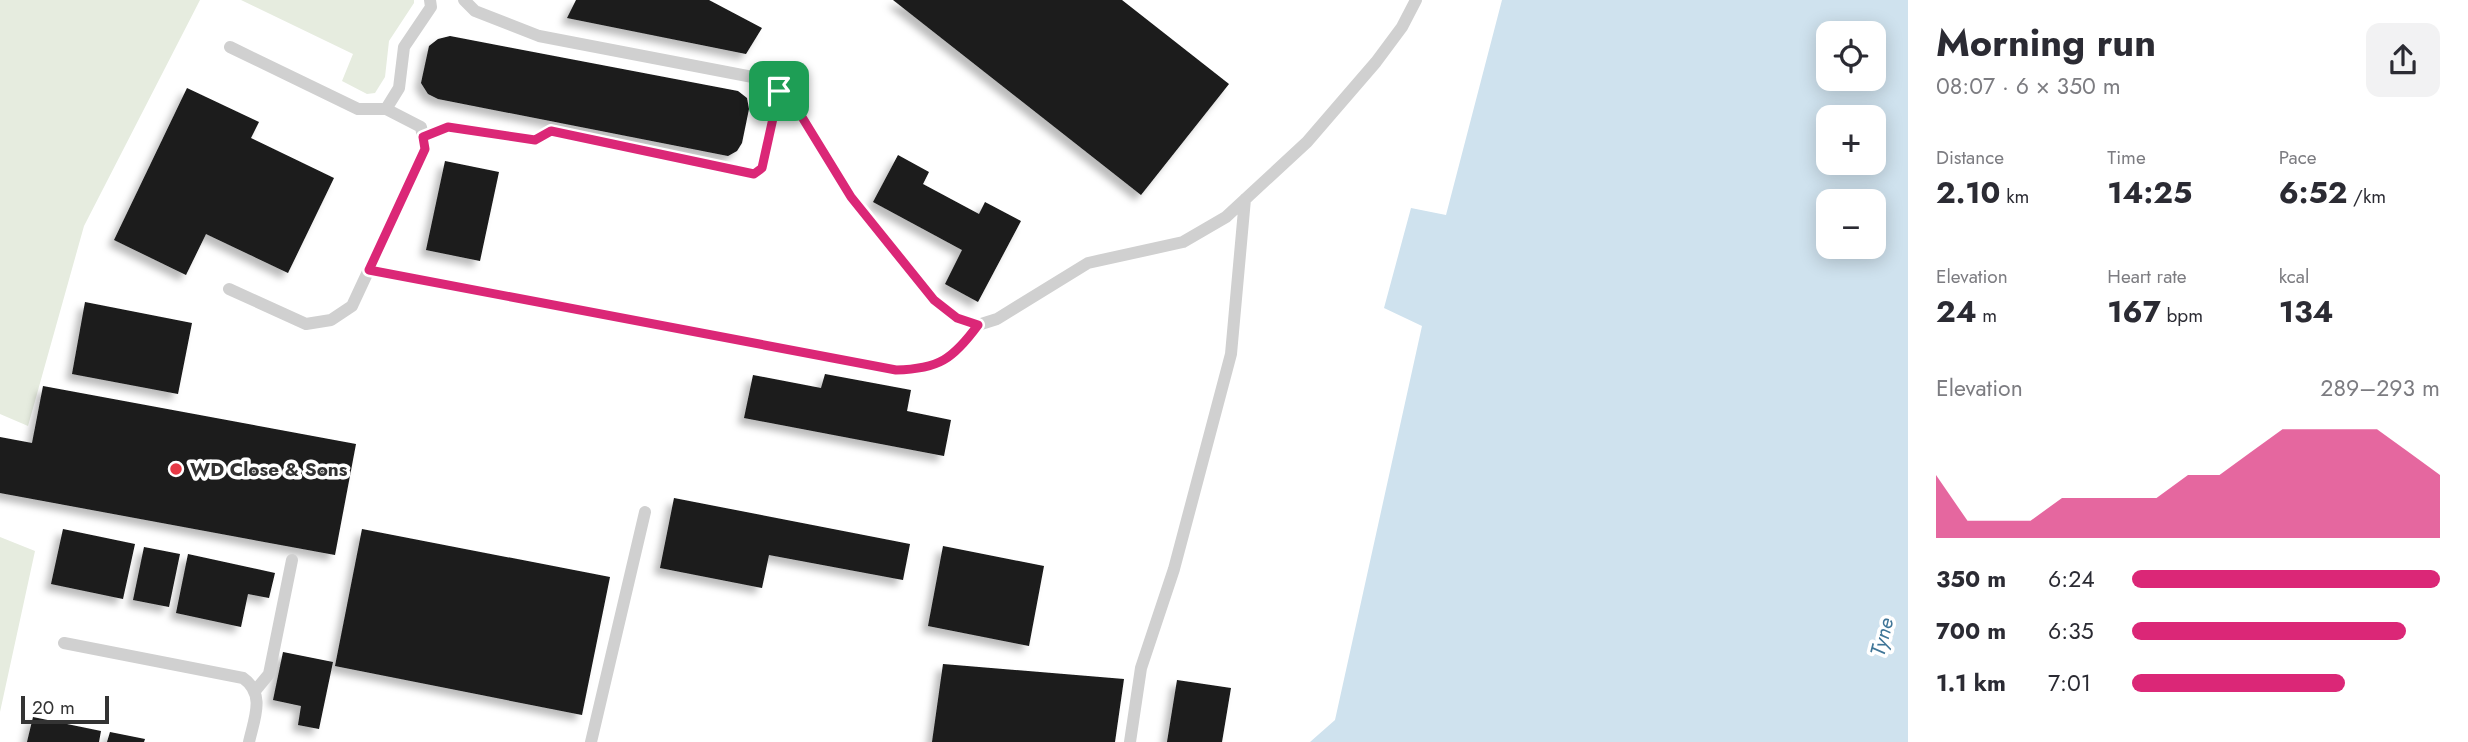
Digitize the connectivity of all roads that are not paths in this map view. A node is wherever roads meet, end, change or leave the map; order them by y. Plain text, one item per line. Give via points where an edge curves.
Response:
1 (430, 0) edge
2 (464, 0) edge
3 (1416, 0) edge
4 (230, 47) dead end
5 (779, 91) junction
6 (386, 109) junction
7 (423, 137) junction
8 (1245, 199) junction
9 (369, 270) junction
10 (229, 289) dead end
11 (978, 325) junction
12 (645, 512) dead end
13 (292, 560) dead end
14 (64, 643) dead end
15 (255, 691) junction
16 (249, 742) edge
17 (591, 742) edge
18 (1130, 742) edge

1 - 6 lane via 431,7 404,47 398,88
2 - 5 lane via 474,12 539,36 763,79
3 - 8 lane via 1376,62 1307,142
4 - 6 lane via 358,109
5 - 7 lane via 762,168 754,174 551,131 535,140 448,127
5 - 11 lane via 794,104 851,197 934,300 957,318
6 - 7 lane via 421,127
7 - 9 lane via 425,149
8 - 11 lane via 1226,217 1183,242 1088,263 997,319
8 - 18 lane via 1231,354 1182,543 1142,668
9 - 10 lane via 352,306 331,320 306,324
9 - 11 lane via 896,370 936,365 961,349
12 - 17 lane
13 - 15 lane via 269,674
14 - 15 lane via 243,678
15 - 16 lane via 258,700

